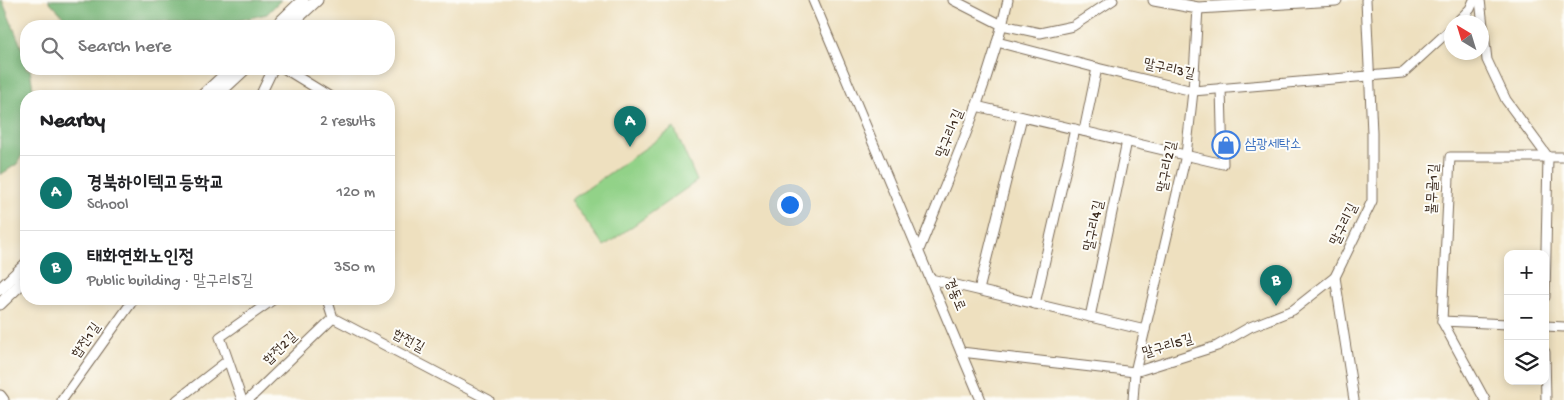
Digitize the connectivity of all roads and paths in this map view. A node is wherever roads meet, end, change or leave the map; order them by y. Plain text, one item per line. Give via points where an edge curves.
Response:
1 (303, 0) edge
2 (317, 0) edge
3 (814, 0) edge
4 (953, 0) edge
5 (1008, 0) edge
6 (1113, 0) edge
7 (1154, 0) edge
8 (1336, 0) edge
9 (1366, 0) edge
10 (1474, 0) edge
11 (1480, 0) edge
12 (1198, 8) junction
13 (1464, 15) edge
14 (282, 20) edge
15 (295, 20) edge
16 (1002, 25) junction
17 (1444, 35) edge
18 (997, 42) junction
19 (1097, 68) junction
20 (225, 75) edge
21 (239, 75) edge
22 (270, 75) edge
23 (295, 75) edge
24 (1369, 77) junction
25 (1221, 88) junction
26 (208, 90) edge
27 (222, 90) edge
28 (263, 90) edge
29 (319, 90) edge
30 (1194, 91) junction
31 (976, 106) junction
32 (1022, 116) junction
33 (1080, 130) junction
34 (1127, 141) junction
35 (1186, 155) junction
36 (1548, 157) junction
37 (1564, 157) edge
38 (919, 250) junction
39 (20, 270) edge
40 (1335, 277) junction
41 (931, 279) junction
42 (20, 285) edge
43 (0, 289) edge
44 (979, 290) junction
45 (1545, 295) edge
46 (0, 304) edge
47 (1035, 304) junction
48 (130, 305) edge
49 (265, 305) edge
50 (329, 305) edge
51 (1090, 317) junction
52 (333, 318) junction
53 (1442, 322) junction
54 (1504, 324) edge
55 (1549, 326) edge
56 (1564, 327) edge
57 (1145, 330) junction
58 (961, 352) junction
59 (227, 361) junction
60 (1135, 372) junction
61 (1546, 385) edge
62 (0, 396) edge
63 (3, 400) edge
64 (62, 400) edge
65 (177, 400) edge
66 (242, 400) edge
67 (248, 400) edge
68 (489, 400) edge
69 (981, 400) edge
70 (1133, 400) edge
71 (1354, 400) edge
72 (1485, 400) edge
73 (1546, 400) edge

1 - 14 street
2 - 15 street
3 - 38 street, 경동로
4 - 16 street
5 - 16 street, 말구리1길
6 - 16 street via 1073,26 1040,33
7 - 12 street
8 - 12 street
9 - 24 street, 말구리길
10 - 13 street
11 - 36 street via 1487,60 1506,100
12 - 30 street, 말구리2길
16 - 18 street, 말구리1길
17 - 24 street, 말구리3길 via 1403,73
18 - 19 street, 말구리3길
18 - 31 street, 말구리1길
19 - 30 street, 말구리3길
19 - 33 street
20 - 26 street
21 - 27 street
22 - 28 street
23 - 29 street
24 - 25 street, 말구리3길
24 - 40 street, 말구리길 via 1372,201
25 - 30 street, 말구리3길
25 - 35 street via 1223,164
30 - 35 street, 말구리2길
31 - 32 street
31 - 38 street, 말구리1길
32 - 33 street
32 - 44 street
33 - 34 street
33 - 47 street
34 - 35 street
34 - 51 street, 말구리4길
35 - 57 street, 말구리2길
36 - 37 street
36 - 45 street
36 - 53 street, 불무골1길 via 1450,157
38 - 41 street, 경동로
39 - 43 street
40 - 60 street, 말구리5길 via 1293,310 1250,327 1217,346
40 - 71 street
41 - 44 street
41 - 58 street, 경동로
42 - 46 street
44 - 47 street
47 - 51 street
48 - 64 street, 합전1길
49 - 59 street via 220,337
50 - 52 street
51 - 57 street
52 - 67 street, 합전2길
52 - 68 street, 합전길
53 - 54 street
53 - 72 street
55 - 56 street
57 - 60 street, 말구리2길
58 - 60 street, 말구리5길
58 - 69 street, 경동로
59 - 65 street
59 - 66 street
60 - 70 street, 말구리2길
61 - 73 street
62 - 63 street

